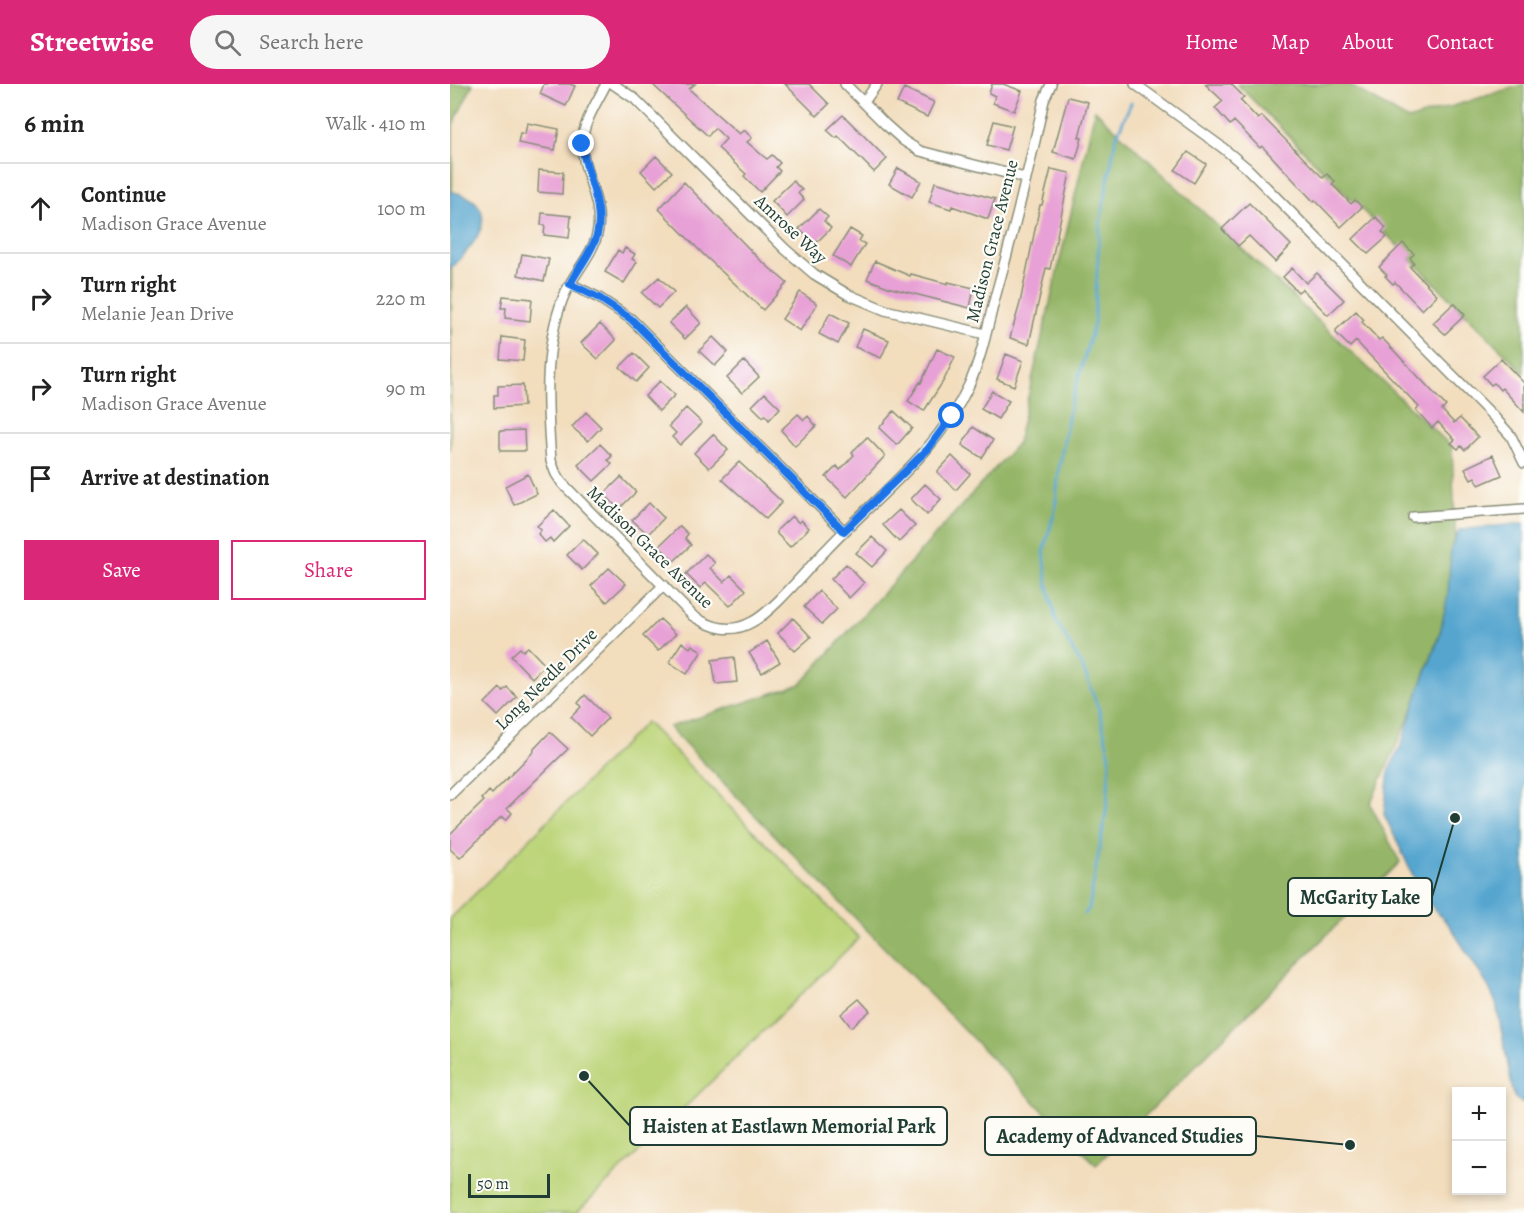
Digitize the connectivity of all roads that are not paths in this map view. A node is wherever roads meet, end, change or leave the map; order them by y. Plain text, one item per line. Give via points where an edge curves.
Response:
1 (606, 84) edge
2 (613, 84) edge
3 (845, 84) edge
4 (877, 84) edge
5 (1051, 84) edge
6 (1135, 84) edge
7 (864, 102) junction
8 (1025, 178) junction
9 (570, 284) junction
10 (985, 334) junction
11 (1524, 463) edge
12 (1524, 509) edge
13 (1413, 517) dead end
14 (844, 531) junction
15 (663, 585) junction
16 (450, 795) edge

1 - 9 street, Madison Grace Avenue via 586,125 582,144 597,207 597,234
2 - 10 street, Amrose Way via 635,99 813,274 885,310
3 - 7 street
4 - 7 street
5 - 8 street, Madison Grace Avenue
6 - 11 street via 1254,175 1495,418
7 - 8 street via 920,152
8 - 10 street, Madison Grace Avenue
9 - 14 street via 631,319
9 - 15 street, Madison Grace Avenue via 555,322 549,364 553,468 562,483
10 - 14 street, Madison Grace Avenue via 969,385 944,429
12 - 13 street
14 - 15 street, Madison Grace Avenue via 768,610 743,626 724,629 703,623
15 - 16 street, Long Needle Drive

